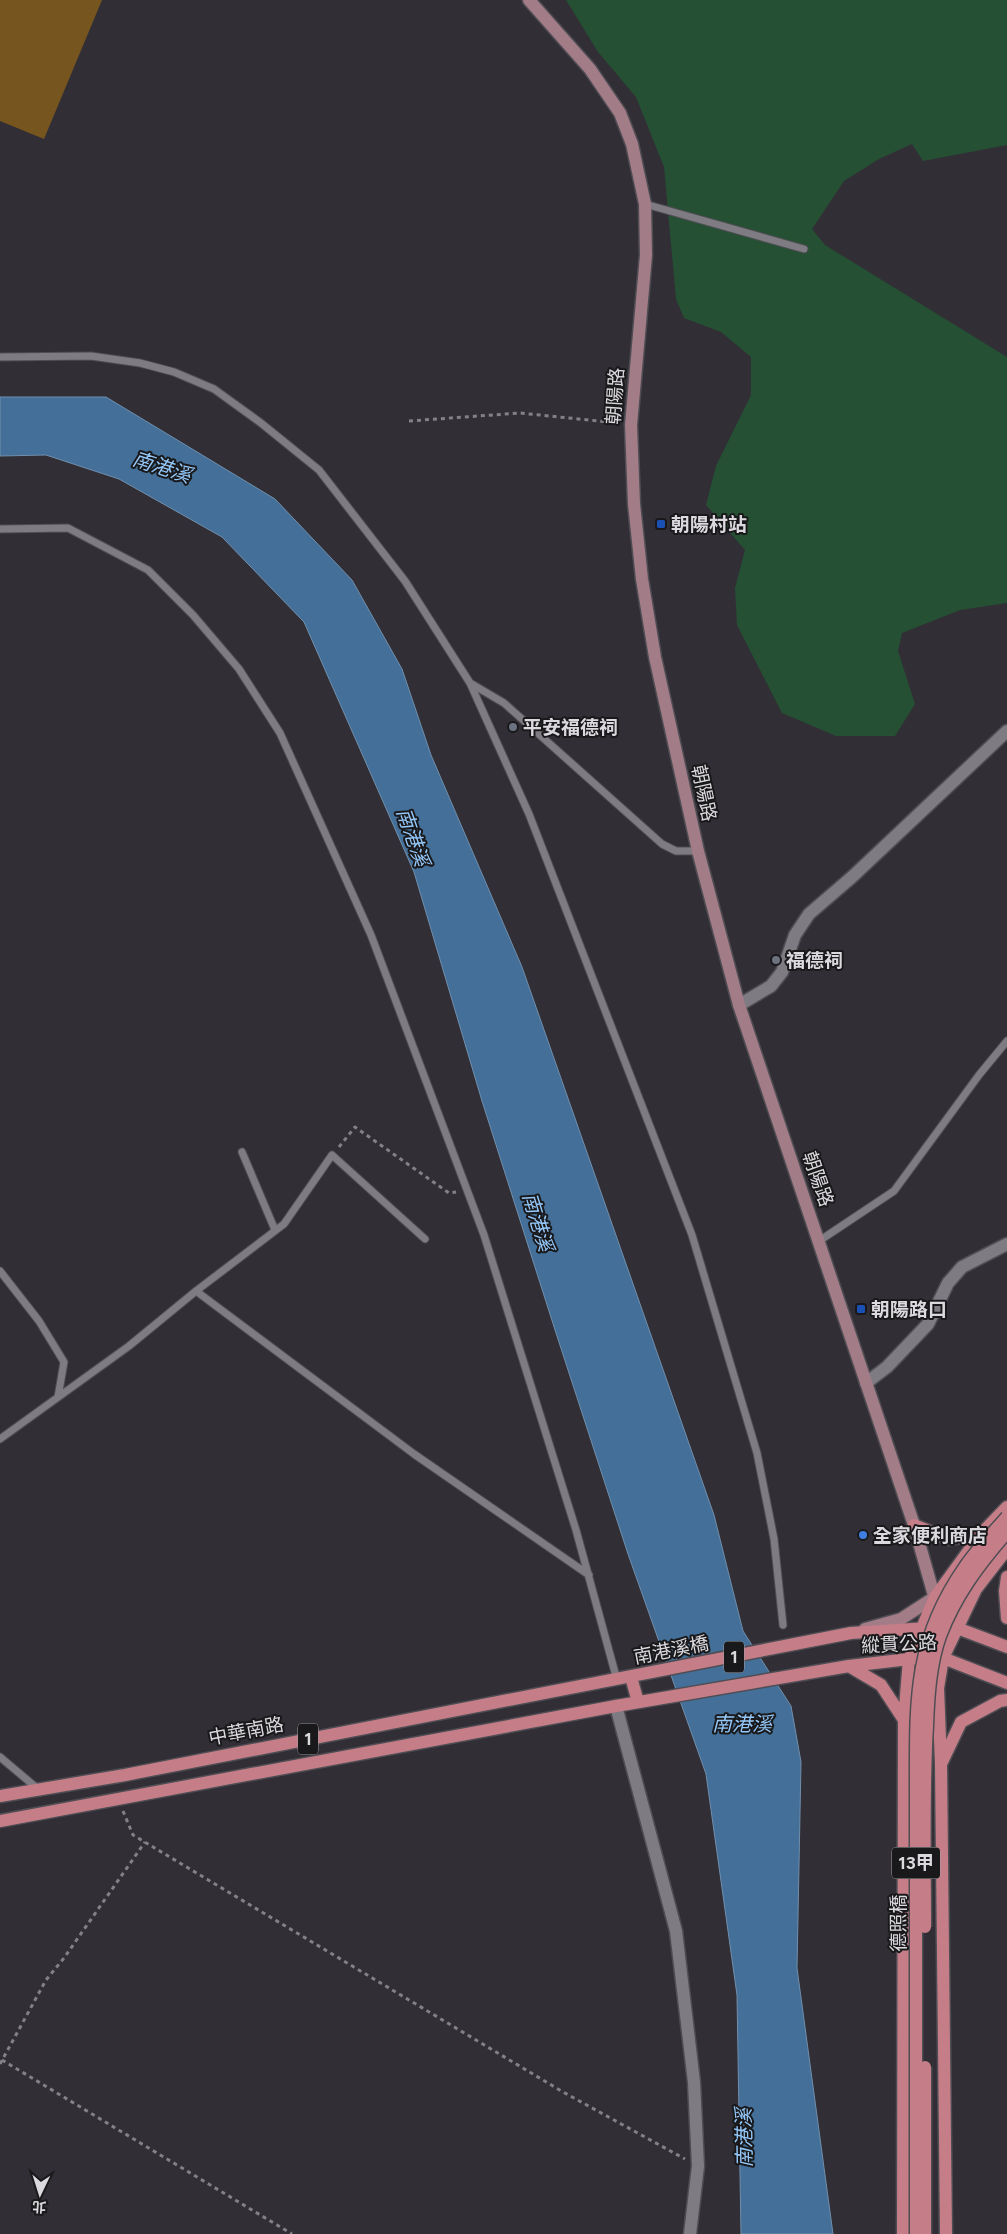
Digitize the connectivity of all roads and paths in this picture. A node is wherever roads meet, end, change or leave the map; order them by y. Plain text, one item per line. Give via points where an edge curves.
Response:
1 (529, 0) edge
2 (645, 204) junction
3 (804, 249) dead end
4 (0, 356) edge
5 (409, 421) dead end
6 (631, 425) junction
7 (0, 529) edge
8 (470, 683) junction
9 (1007, 731) edge
10 (698, 851) junction
11 (739, 1005) junction
12 (1007, 1041) edge
13 (242, 1152) dead end
14 (332, 1155) junction
15 (467, 1190) junction
16 (275, 1230) junction
17 (425, 1239) dead end
18 (819, 1241) junction
19 (1007, 1244) edge
20 (0, 1272) edge
21 (196, 1291) junction
22 (866, 1383) junction
23 (58, 1397) junction
24 (0, 1439) edge
25 (1007, 1506) edge
26 (1007, 1517) edge
27 (914, 1525) junction
28 (1007, 1532) edge
29 (982, 1534) junction
30 (1007, 1549) edge
31 (589, 1575) junction
32 (1007, 1577) edge
33 (935, 1597) junction
34 (1007, 1618) edge
35 (783, 1625) dead end
36 (942, 1626) junction
37 (957, 1628) junction
38 (922, 1629) junction
39 (851, 1633) junction
40 (1007, 1647) edge
41 (943, 1658) junction
42 (909, 1659) junction
43 (849, 1666) junction
44 (631, 1677) junction
45 (617, 1680) junction
46 (1007, 1683) edge
47 (1007, 1700) edge
48 (638, 1702) junction
49 (616, 1706) junction
50 (904, 1720) junction
51 (0, 1757) edge
52 (941, 1764) junction
53 (38, 1789) junction
54 (0, 1796) edge
55 (118, 1798) junction
56 (0, 1821) edge
57 (145, 1842) junction
58 (1, 2062) edge
59 (698, 2166) junction
60 (292, 2234) edge
61 (690, 2234) edge
62 (903, 2234) edge
63 (916, 2234) edge
64 (925, 2234) edge
65 (946, 2234) edge

1 - 2 street, 朝陽路 via 590,69 620,113 632,144
2 - 3 lane
2 - 6 street, 朝陽路 via 646,254
4 - 8 lane via 91,356 140,363 174,372 214,389 261,422 319,470 405,581
5 - 6 path via 520,413
6 - 10 street, 朝陽路 via 634,504 642,579 655,658
7 - 15 lane via 68,528 148,570 239,669 280,733 372,935
8 - 10 lane via 504,703 662,844 676,851
8 - 35 lane via 529,814 692,1235 758,1453 774,1539
9 - 11 street via 809,914 795,935 782,972 771,986
10 - 11 street, 朝陽路
11 - 18 street, 朝陽路
12 - 18 lane via 894,1192
13 - 16 lane
14 - 15 path via 354,1126 449,1193
14 - 16 lane via 284,1224
14 - 17 lane
15 - 31 lane via 484,1235
16 - 21 lane
18 - 22 street, 朝陽路
19 - 22 street via 962,1267 948,1283 928,1324
20 - 23 lane via 40,1320 64,1362
21 - 23 lane
21 - 31 lane via 414,1454
22 - 27 street, 朝陽路
23 - 24 lane
25 - 29 main road
26 - 63 main road, 德照橋 / 13甲, bridge via 966,1566 945,1599 928,1636 920,1674 916,1721
27 - 29 main road via 949,1539
27 - 33 street, 朝陽路
28 - 64 main road, 德照橋 / 13甲, bridge via 971,1576 952,1607 939,1638 929,1694 925,1785
29 - 33 main road
30 - 37 main road via 976,1589
31 - 45 lane
32 - 34 main road
33 - 36 street, 朝陽路
33 - 38 main road
33 - 39 street via 901,1619
36 - 37 main road, 縱貫公路 / 1
36 - 38 main road, 縱貫公路 / 1
36 - 41 street, 朝陽路
37 - 40 main road, 縱貫公路 / 1
37 - 41 main road
38 - 39 main road, 縱貫公路 / 1
38 - 42 main road
39 - 44 main road, 南港溪橋 / 1
41 - 42 main road, 縱貫公路 / 1
41 - 46 main road, 縱貫公路 / 1
41 - 52 main road via 938,1688
42 - 43 main road, 縱貫公路 / 1
42 - 50 main road
43 - 48 main road, 1
43 - 50 main road via 881,1685
44 - 45 main road, 南港溪橋 / 1
44 - 48 main road
45 - 53 main road, 中華南路 / 1 via 126,1775
47 - 52 main road via 961,1722
48 - 49 main road, 1
49 - 55 main road, 1
49 - 59 street via 676,1931 694,2082
50 - 62 main road
51 - 53 lane
52 - 65 main road
53 - 54 main road, 中華南路 / 1
55 - 56 main road, 1
55 - 57 path via 133,1835
57 - 58 path via 46,1980
57 - 59 path via 563,2092
58 - 60 path
59 - 61 street

